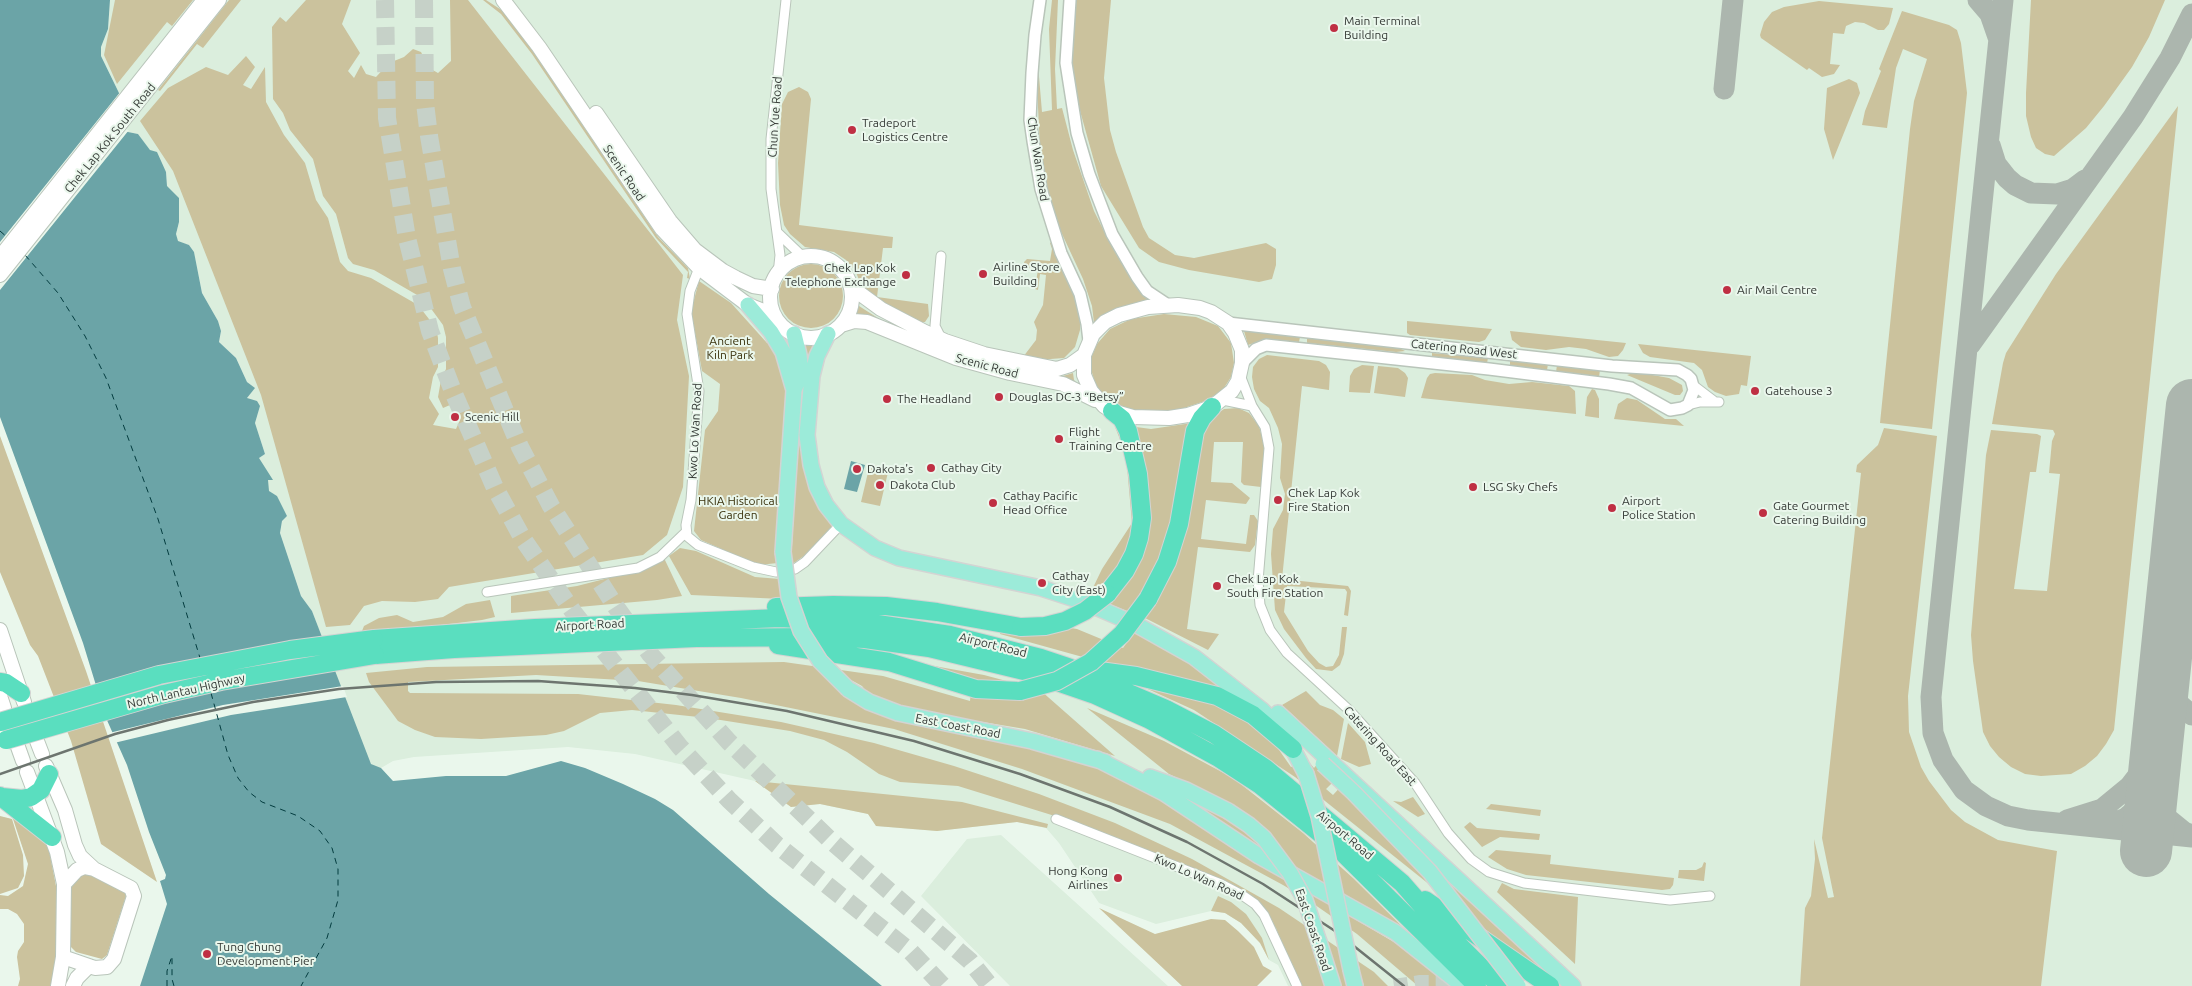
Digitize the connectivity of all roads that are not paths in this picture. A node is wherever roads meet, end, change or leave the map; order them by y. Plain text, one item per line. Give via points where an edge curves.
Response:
1 (204, 0) edge
2 (219, 0) edge
3 (503, 0) edge
4 (516, 0) edge
5 (786, 0) edge
6 (1040, 0) edge
7 (1070, 0) edge
8 (778, 233) junction
9 (941, 256) dead end
10 (0, 257) edge
11 (803, 257) junction
12 (699, 268) junction
13 (778, 274) junction
14 (0, 275) edge
15 (851, 287) junction
16 (772, 289) junction
17 (748, 305) junction
18 (1168, 305) junction
19 (774, 314) junction
20 (1228, 323) junction
21 (841, 325) junction
22 (930, 329) junction
23 (794, 334) junction
24 (828, 334) junction
25 (1088, 341) junction
26 (1084, 355) junction
27 (1241, 369) junction
28 (1694, 385) junction
29 (794, 390) junction
30 (1217, 404) junction
31 (1688, 404) junction
32 (1252, 406) junction
33 (1108, 408) junction
34 (841, 524) junction
35 (686, 532) junction
36 (487, 592) dead end
37 (706, 620) junction
38 (0, 630) edge
39 (729, 637) junction
40 (375, 647) junction
41 (1194, 658) junction
42 (1068, 667) junction
43 (0, 682) edge
44 (22, 697) joint
45 (1, 709) edge
46 (36, 741) dead end
47 (1289, 742) junction
48 (8, 743) edge
49 (1097, 759) junction
50 (46, 765) junction
51 (36, 794) junction
52 (1, 797) edge
53 (1056, 819) dead end
54 (52, 838) junction
55 (94, 868) junction
56 (1402, 883) junction
57 (64, 884) junction
58 (1710, 896) dead end
59 (63, 957) junction
60 (89, 966) junction
61 (58, 986) edge
62 (73, 986) edge
63 (1297, 986) edge
64 (1334, 986) edge
65 (1355, 986) edge
66 (1463, 986) edge
67 (1477, 986) edge
68 (1500, 986) edge
69 (1518, 986) edge
70 (1550, 986) edge
71 (1573, 986) edge

1 - 10 main road, Chek Lap Kok South Road
2 - 14 main road, Chek Lap Kok South Road
3 - 12 main road, Scenic Road via 539,47 662,229
4 - 16 main road, Scenic Road via 670,221 695,250 736,278 753,286
5 - 8 street, Chun Yue Road via 771,139 771,189
6 - 25 street, Chun Wan Road via 1030,120 1041,189 1060,253 1080,294 1088,324
7 - 18 street via 1066,63 1077,134 1089,174 1112,234 1137,277 1148,291
8 - 11 street
8 - 13 street, Chun Yue Road
9 - 22 street
11 - 13 main road
11 - 15 main road, Scenic Road via 820,258 836,265
12 - 17 main road, Scenic Road
12 - 35 street, Kwo Lo Wan Road via 690,291 688,314 700,391
13 - 16 main road
15 - 21 main road via 851,306
15 - 22 main road, Scenic Road via 882,309
16 - 19 main road
17 - 19 main road, Scenic Road
17 - 29 main road via 783,352
18 - 20 main road via 1205,309
18 - 25 main road via 1138,309 1111,318
19 - 23 main road, Scenic Road
20 - 27 main road via 1240,344
20 - 28 street, Catering Road West via 1612,366 1678,370 1687,375
21 - 24 main road, Scenic Road
21 - 33 main road, Scenic Road via 867,322 970,362 1063,384
22 - 26 main road, Scenic Road via 945,341 984,354 1049,368 1070,365
23 - 24 main road, Scenic Road via 811,338
23 - 29 main road, East Coast Road via 801,373
24 - 34 main road, East Coast Road via 812,376 807,435 817,487
25 - 26 main road
26 - 33 main road via 1087,383
27 - 30 main road via 1235,386
27 - 31 street, Catering Road West via 1256,349 1266,345 1609,384 1649,396 1670,410
27 - 32 street, Catering Road East
28 - 31 street
28 - 31 street, Catering Road West via 1716,402
29 - 49 main road, East Coast Road, bridge via 783,552 789,597 801,631 820,661 848,689 869,702 898,713 1032,741
30 - 32 street
30 - 33 main road via 1169,418 1133,417
30 - 39 highway, bridge via 1202,418 1195,431 1180,524 1167,562 1148,599 1122,634 1091,662 1057,681 1020,690 976,690 889,662
32 - 58 street, Catering Road East via 1265,427 1269,448 1258,581 1260,605 1270,630 1287,653 1349,710 1415,783 1448,833 1471,859 1489,872 1524,883 1670,900
33 - 37 highway, bridge via 1122,419 1128,431 1138,474 1142,518 1132,559 1120,579 1085,611 1065,621 1021,627 875,605 779,607
34 - 35 street via 805,562 795,569 776,572 753,567 698,545 689,539
34 - 41 main road, East Coast Road via 875,548 899,558 1027,584 1084,602 1137,625
35 - 36 street via 660,557 638,568
37 - 40 highway, Airport Road via 513,629
37 - 42 highway, Airport Road via 780,618 871,623 1002,646
38 - 44 main road
39 - 40 highway, Airport Road via 454,649
39 - 67 highway, Airport Road via 841,638 938,650 1028,672 1138,714 1224,761 1303,818 1364,872
40 - 45 highway, North Lantau Highway, bridge via 290,650
40 - 48 highway, North Lantau Highway, bridge via 164,694
41 - 47 main road, East Coast Road via 1262,710
41 - 71 main road via 1215,665 1276,711
42 - 47 highway via 1136,676 1217,696 1253,714
42 - 56 highway, Airport Road via 1166,710 1235,747 1291,788
43 - 44 highway via 6,683
46 - 50 main road
47 - 65 main road, East Coast Road, bridge via 1306,774 1319,816
47 - 69 main road, bridge via 1322,764 1354,793 1430,872
48 - 51 main road via 25,767
49 - 64 main road, East Coast Road, bridge via 1186,790 1228,811 1264,838 1290,872 1305,900
49 - 66 main road via 1164,793 1259,856 1395,932
50 - 51 highway via 45,785
50 - 55 main road via 65,810 77,851
51 - 52 highway via 22,798
51 - 54 main road
52 - 54 highway
53 - 63 street, Kwo Lo Wan Road via 1221,884 1249,900 1268,923
54 - 57 main road
55 - 57 main road via 76,870
55 - 60 main road via 132,888 134,896 111,963 104,968
56 - 68 highway, Airport Road
56 - 70 highway
57 - 59 main road
59 - 60 main road
59 - 61 main road
60 - 62 main road

